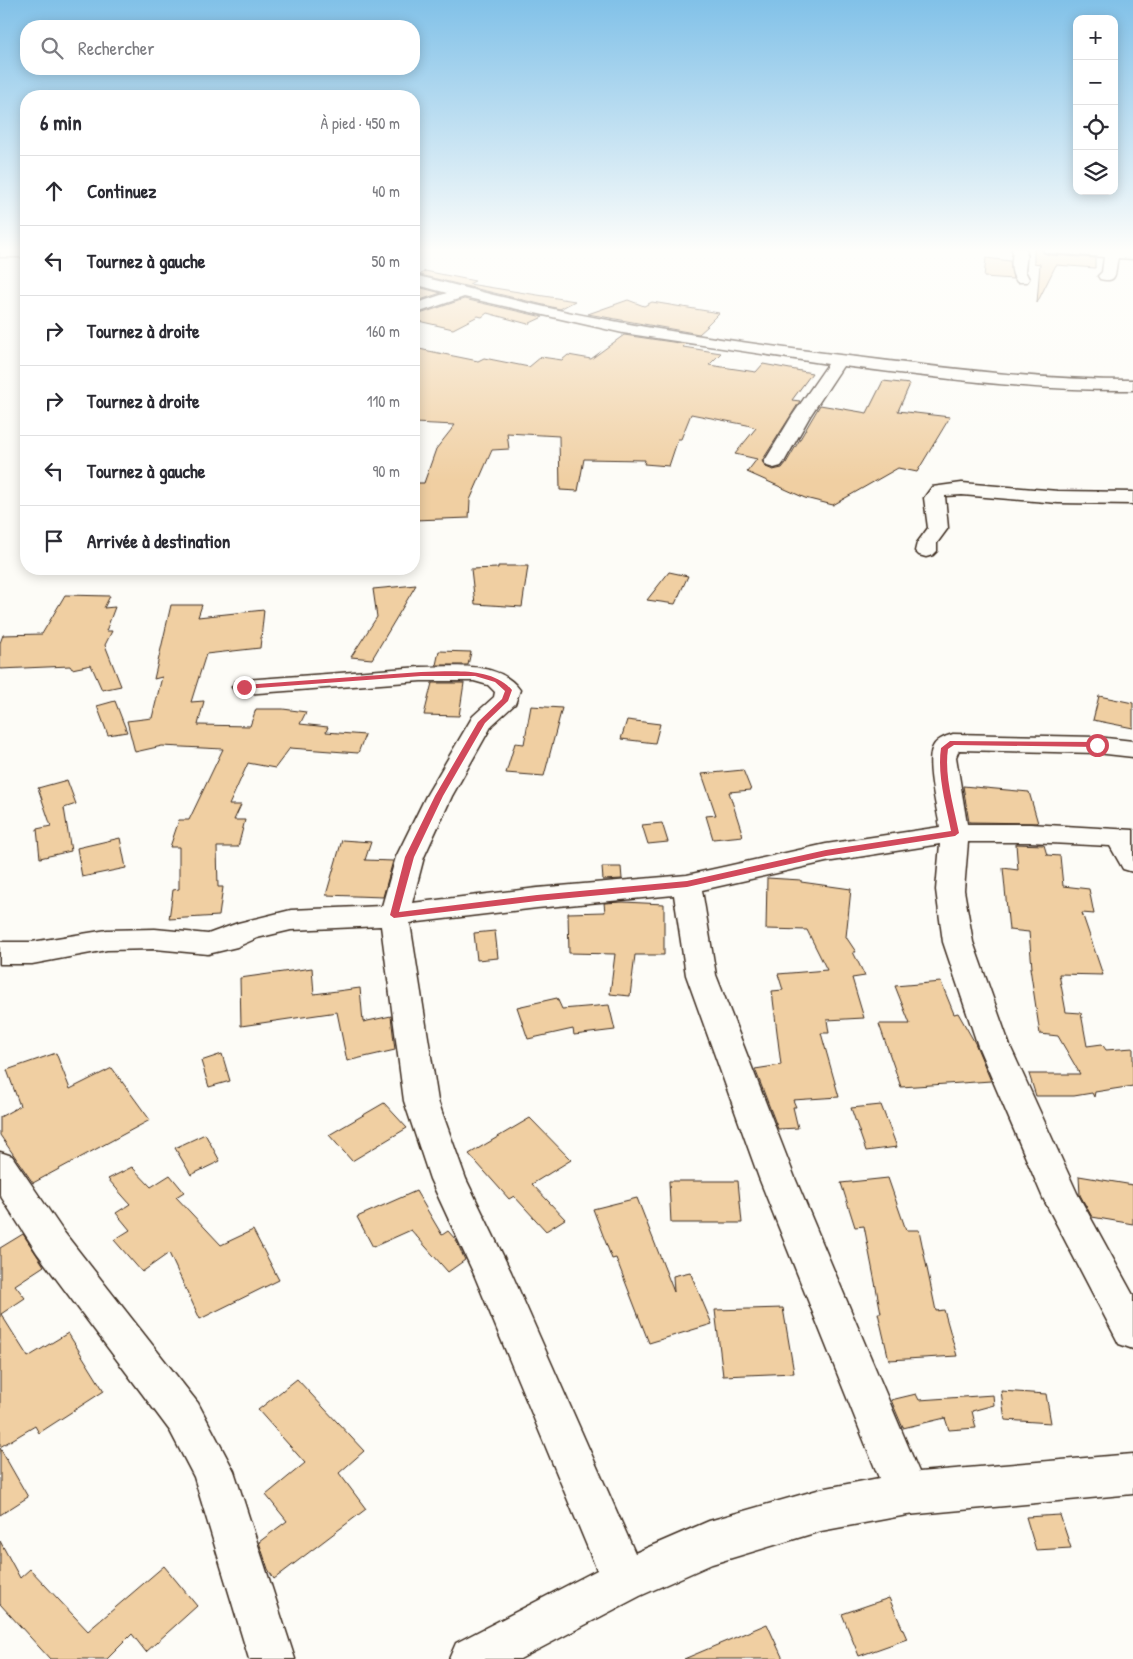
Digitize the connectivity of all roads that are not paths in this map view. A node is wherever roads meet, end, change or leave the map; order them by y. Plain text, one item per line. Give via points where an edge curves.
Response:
1 (607, 326) edge
2 (839, 360) junction
3 (1133, 385) edge
4 (774, 462) dead end
5 (1133, 498) edge
6 (926, 551) dead end
7 (244, 687) dead end
8 (1133, 749) edge
9 (955, 833) junction
10 (1129, 847) edge
11 (687, 884) junction
12 (394, 915) junction
13 (0, 953) edge
14 (0, 1166) edge
15 (1133, 1332) edge
16 (1133, 1474) edge
17 (907, 1494) junction
18 (624, 1580) junction
19 (272, 1659) edge
20 (472, 1659) edge

1 - 2 street
2 - 3 street via 1002,380
2 - 4 street via 800,416
5 - 6 street via 1058,497 962,489 938,491 934,498 938,528 927,543
7 - 12 street via 421,674 475,674 497,680 508,690 506,699 482,722 439,796 410,857
8 - 9 street via 1097,745 953,742 945,748 943,757
9 - 10 street via 1030,833
9 - 11 street via 826,853
9 - 15 street via 950,890 958,942 991,1037 1061,1198
11 - 12 street
11 - 17 street via 701,975 777,1178
12 - 13 street via 291,920 208,944 155,939 107,940 32,953
12 - 18 street via 421,1101 445,1171 492,1272
14 - 19 street via 50,1242 184,1417 213,1471
16 - 17 street
17 - 18 street via 821,1510 709,1543
18 - 20 street

